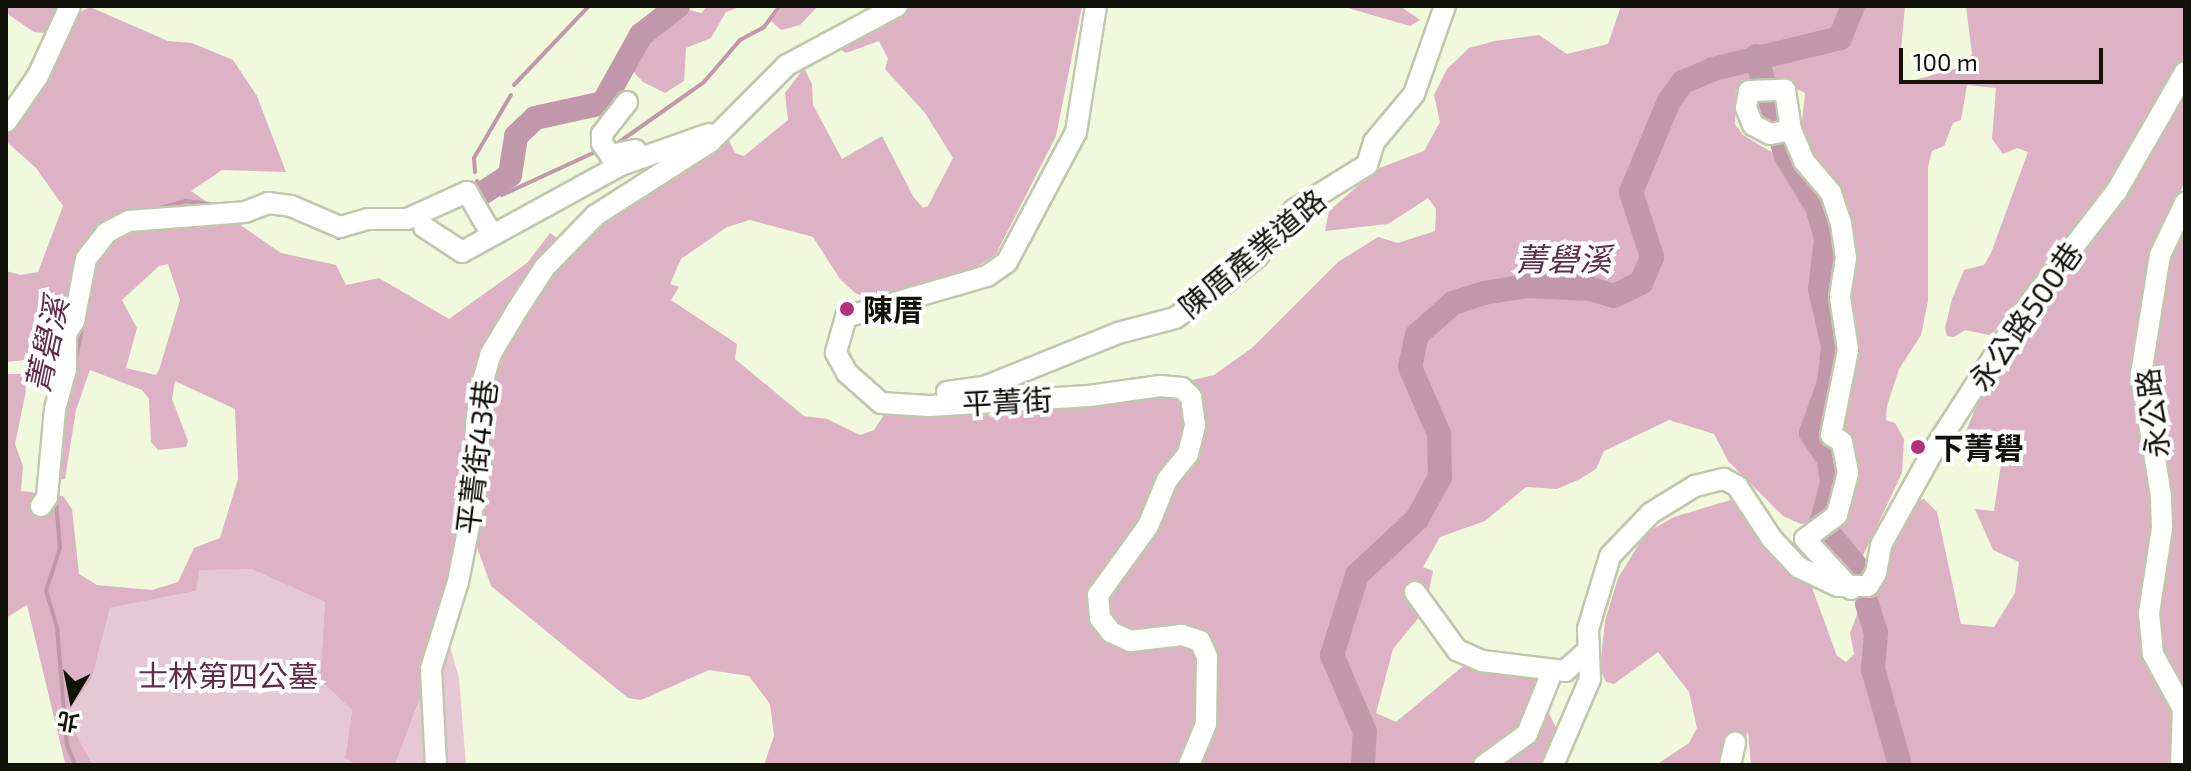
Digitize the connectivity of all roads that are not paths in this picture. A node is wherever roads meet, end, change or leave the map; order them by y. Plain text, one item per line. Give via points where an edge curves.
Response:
1 (70, 6) edge
2 (897, 6) edge
3 (1096, 6) edge
4 (1445, 6) edge
5 (2185, 72) edge
6 (627, 102) dead end
7 (6, 122) edge
8 (674, 129) dead end
9 (720, 130) junction
10 (1791, 130) junction
11 (646, 150) junction
12 (2185, 203) edge
13 (424, 227) dead end
14 (491, 233) junction
15 (867, 390) junction
16 (41, 506) dead end
17 (1851, 589) junction
18 (1415, 592) dead end
19 (1588, 650) junction
20 (1552, 672) junction
21 (1735, 743) dead end
22 (436, 765) edge
23 (1189, 765) edge
24 (1484, 765) edge
25 (1553, 765) edge
26 (1730, 765) edge
27 (2181, 765) edge

1 - 7 street via 38,76
2 - 9 street, 平菁街43巷 via 787,65
3 - 15 street, 平菁街 via 1076,132 1013,252 987,276 846,317 836,353 847,373
4 - 15 street, 陳厝產業道路 via 1414,94 1374,142 1367,165 1294,210 1257,257 1199,303 1175,318 1118,333 984,387 932,394
5 - 17 street, 永公路500巷 via 2116,192 2020,316 1933,451 1881,545 1868,586
6 - 11 street via 602,134 604,148 610,155
8 - 11 street
9 - 11 street
9 - 22 street, 平菁街43巷 via 710,142 596,215 545,267 490,355 476,425 479,476 458,582 431,669
10 - 10 street via 1785,90 1749,91 1746,108 1753,125 1770,134
10 - 17 street via 1804,161 1831,193 1846,258 1840,297 1848,350 1831,435 1842,442 1848,473 1837,515 1805,539
11 - 14 street
12 - 27 street, 永公路 via 2160,255 2141,374 2161,496 2162,528 2149,613 2153,654 2183,709
13 - 14 street via 462,252
14 - 16 street via 467,192 407,219 368,219 340,227 291,206 268,203 245,212 129,221 106,233 86,259 74,321 66,333 66,369 55,409 47,497
15 - 23 street, 平菁街 via 881,403 906,406 1089,396 1160,386 1182,388 1191,397 1195,426 1188,454 1167,480 1148,526 1098,595 1100,618 1111,632 1130,641 1182,635 1200,641 1207,657 1206,724
17 - 19 street via 1798,567 1737,486 1724,479 1708,480 1651,513 1623,537 1597,591
18 - 20 street via 1457,650 1482,661
19 - 20 street via 1565,671
19 - 25 street via 1590,679
20 - 24 street via 1527,734
21 - 26 street

